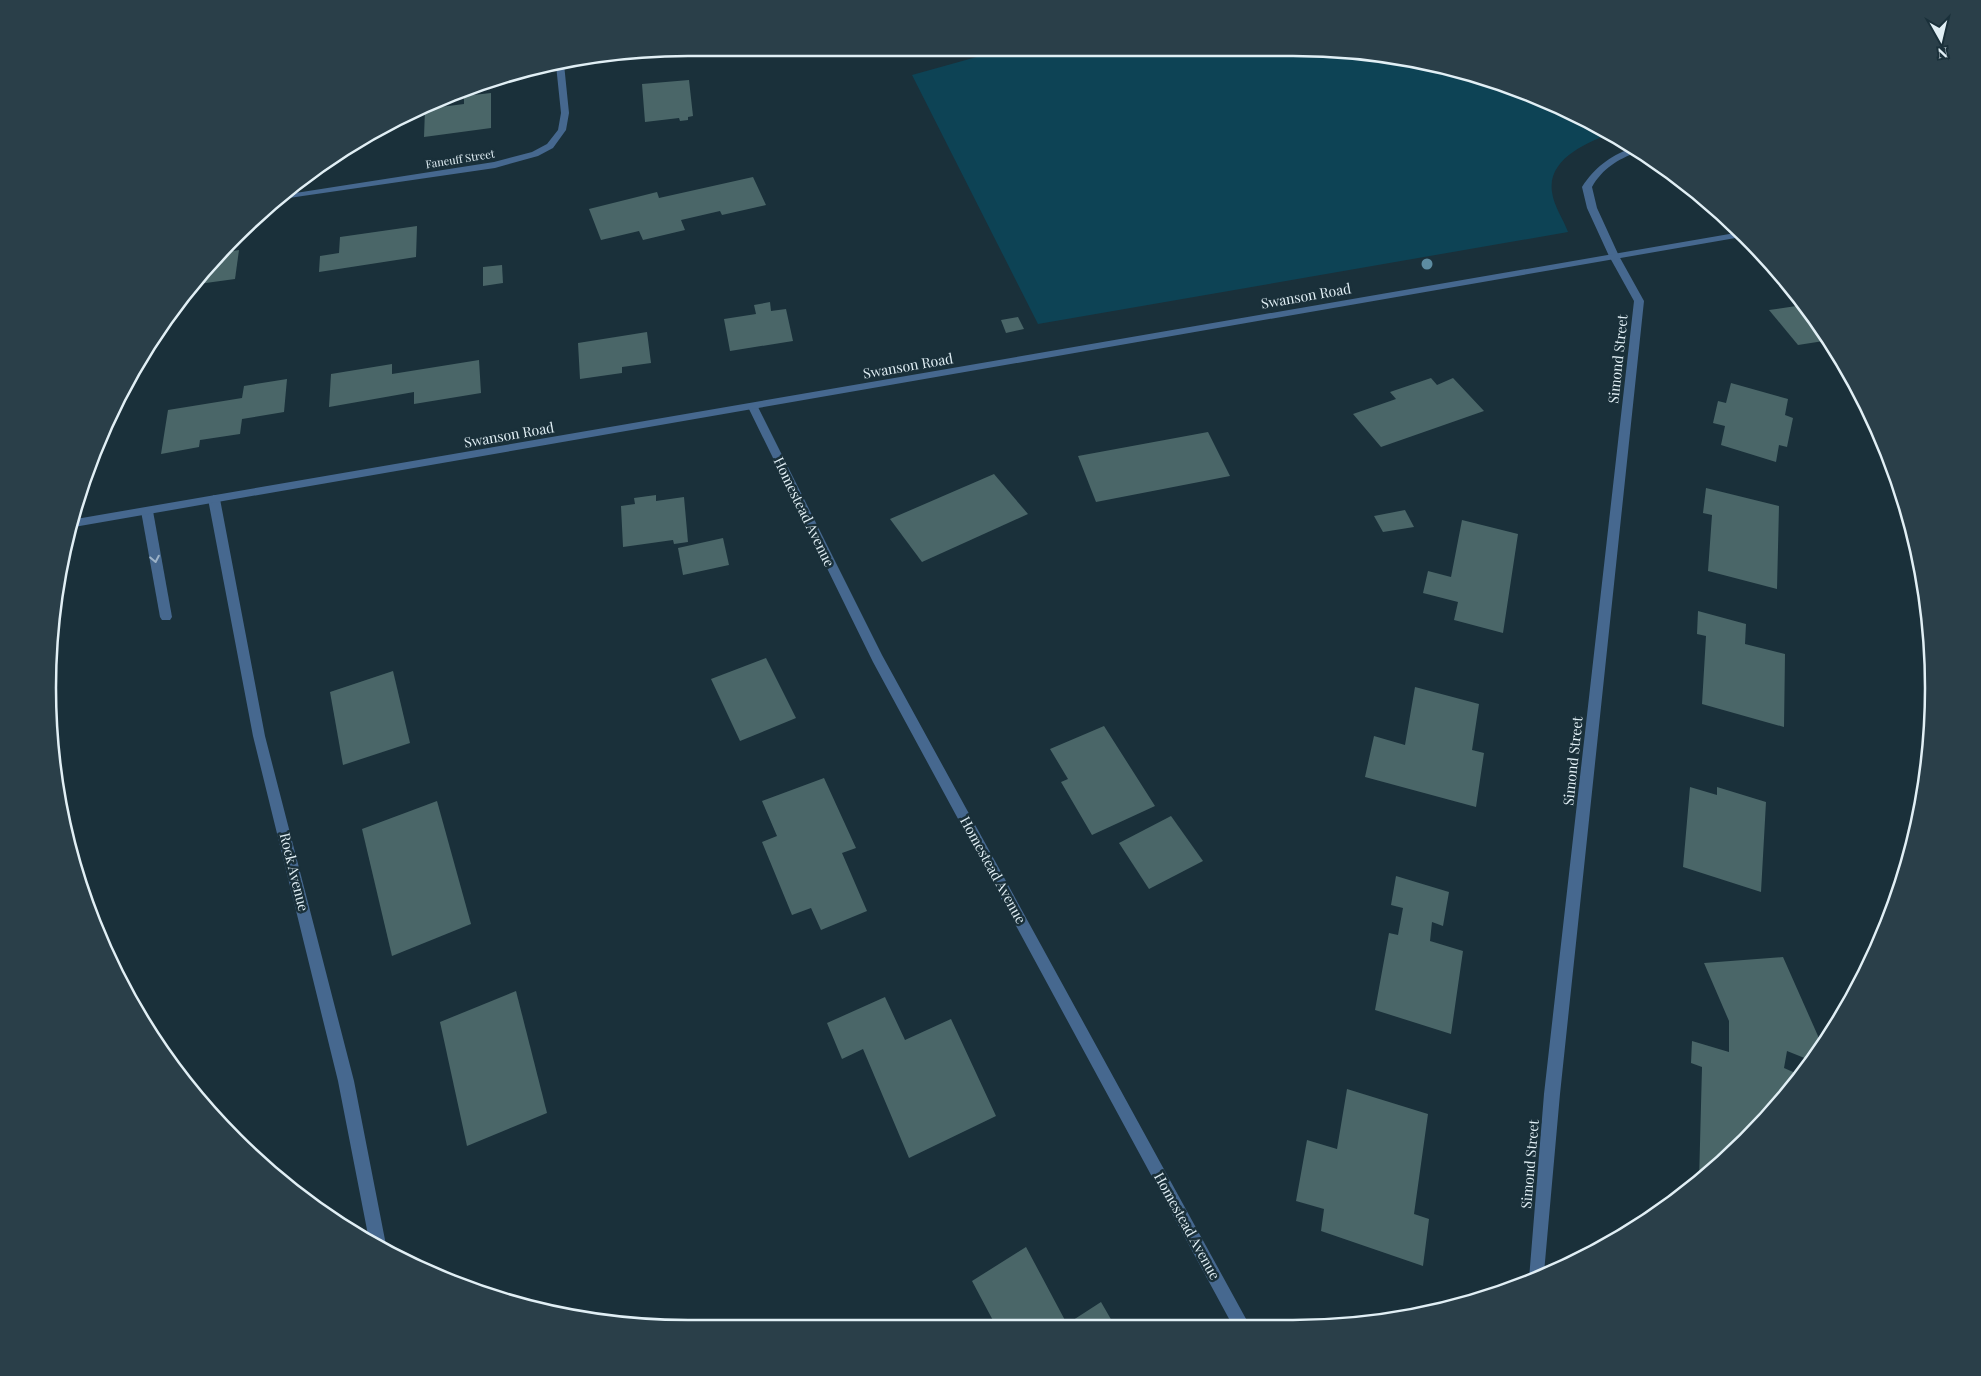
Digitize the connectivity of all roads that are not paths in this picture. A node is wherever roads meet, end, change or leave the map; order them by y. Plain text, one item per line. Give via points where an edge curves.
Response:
1 (560, 69) edge
2 (1627, 153) edge
3 (292, 196) edge
4 (1734, 236) edge
5 (1614, 256) junction
6 (753, 407) junction
7 (214, 499) junction
8 (147, 510) junction
9 (79, 522) edge
10 (166, 617) dead end
11 (377, 1237) edge
12 (1536, 1271) edge
13 (1239, 1320) edge

1 - 3 street, Faneuff Street via 562,130 550,146 535,154 495,165
2 - 5 street, Simond Street via 1610,159 1595,172 1587,187 1592,208
4 - 5 street, Swanson Road
5 - 6 street, Swanson Road
5 - 12 street, Simond Street via 1639,301 1552,1094
6 - 7 street, Swanson Road
6 - 13 street, Homestead Avenue via 877,658
7 - 8 street, Swanson Road
7 - 11 street, Rock Avenue via 259,736 346,1081
8 - 9 street, Swanson Road
8 -> 10 street

